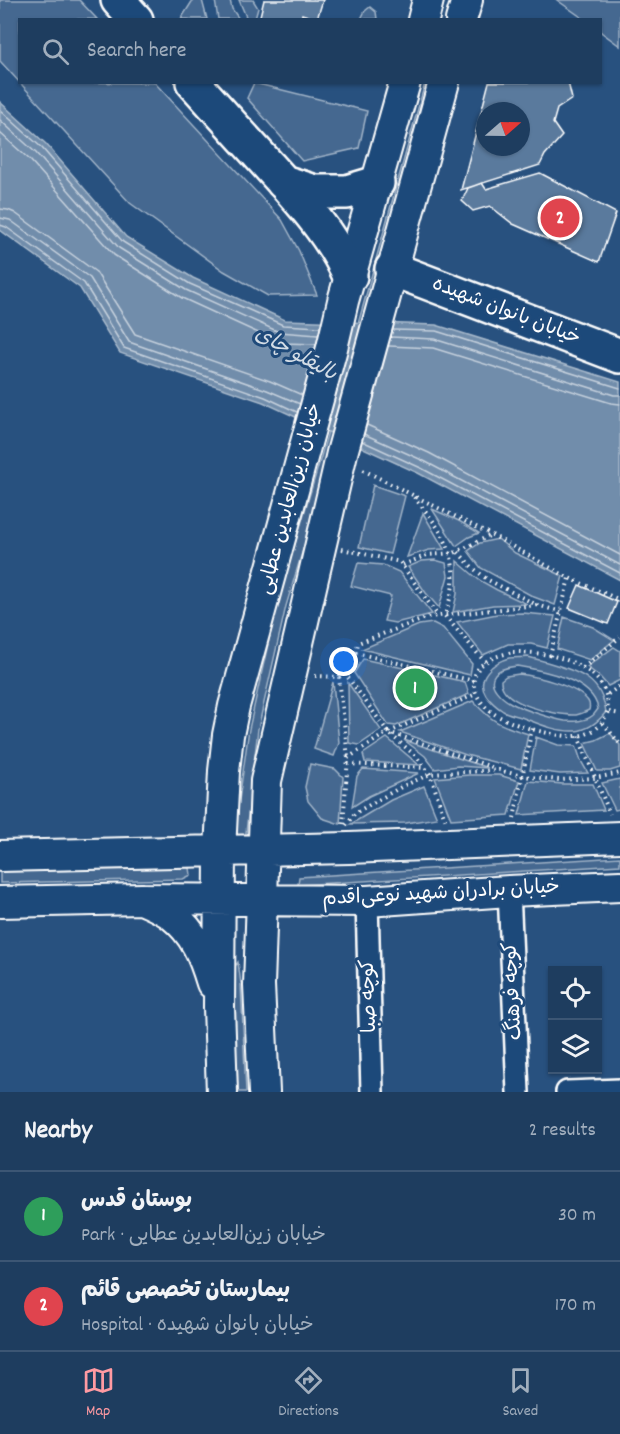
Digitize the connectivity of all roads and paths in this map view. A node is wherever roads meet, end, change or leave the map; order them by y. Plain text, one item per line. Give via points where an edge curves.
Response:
1 (118, 0) edge
2 (428, 0) edge
3 (467, 0) edge
4 (134, 18) edge
5 (424, 18) edge
6 (462, 18) edge
7 (195, 84) edge
8 (404, 84) edge
9 (443, 84) edge
10 (284, 182) junction
11 (377, 183) junction
12 (392, 268) junction
13 (350, 276) junction
14 (620, 356) edge
15 (341, 456) junction
16 (411, 494) junction
17 (492, 535) junction
18 (321, 544) junction
19 (458, 552) junction
20 (450, 554) junction
21 (403, 566) junction
22 (569, 578) junction
23 (620, 600) edge
24 (537, 605) junction
25 (561, 612) junction
26 (445, 615) junction
27 (438, 616) junction
28 (619, 640) edge
29 (356, 653) junction
30 (550, 656) junction
31 (484, 662) junction
32 (583, 668) junction
33 (344, 672) junction
34 (290, 676) junction
35 (339, 677) junction
36 (474, 681) junction
37 (620, 686) edge
38 (476, 694) junction
39 (608, 694) junction
40 (609, 712) junction
41 (620, 714) edge
42 (603, 723) junction
43 (532, 728) junction
44 (388, 732) junction
45 (578, 736) junction
46 (620, 744) edge
47 (348, 758) junction
48 (348, 764) junction
49 (425, 768) junction
50 (499, 770) junction
51 (620, 773) edge
52 (430, 774) junction
53 (522, 776) junction
54 (595, 778) junction
55 (266, 789) junction
56 (513, 820) dead end
57 (447, 824) dead end
58 (615, 826) edge
59 (265, 850) junction
60 (295, 850) junction
61 (220, 851) junction
62 (0, 856) edge
63 (620, 886) edge
64 (509, 891) junction
65 (142, 899) junction
66 (219, 900) junction
67 (262, 900) junction
68 (367, 901) junction
69 (0, 902) edge
70 (219, 1007) junction
71 (620, 1090) edge
72 (222, 1092) edge
73 (264, 1092) edge
74 (372, 1092) edge
75 (518, 1092) edge
76 (567, 1092) edge

1 - 4 main road
2 - 5 main road
3 - 6 main road
7 - 10 main road
8 - 11 main road, خیابان زین‌العابدین عطایی
9 - 12 main road, خیابان زین‌العابدین عطایی
10 - 11 main road via 315,192 347,192
10 - 13 main road via 329,237
11 - 13 main road, خیابان زین‌العابدین عطایی
12 - 14 main road, خیابان بانوان شهیده
12 - 15 main road, خیابان زین‌العابدین عطایی
13 - 61 main road, خیابان زین‌العابدین عطایی via 234,706 224,771
15 - 16 path
15 - 18 main road, خیابان زین‌العابدین عطایی
16 - 17 path
16 - 20 path via 446,540
17 - 19 path
17 - 22 path
18 - 21 path via 400,562
18 - 34 main road, خیابان زین‌العابدین عطایی
19 - 20 path
19 - 24 path via 488,580
20 - 21 path via 427,555
20 - 26 path via 453,586
21 - 27 path
22 - 23 path
22 - 25 path
24 - 25 path
24 - 26 path
25 - 30 path
26 - 27 path
26 - 31 path
27 - 29 path via 358,644
28 - 32 path
29 - 33 path
29 - 36 path
30 - 31 path via 513,652
30 - 32 path
31 - 36 path
32 - 39 path
33 - 35 path
33 - 44 path
34 - 35 path
34 - 55 main road, خیابان زین‌العابدین عطایی
35 - 47 path
36 - 38 path
37 - 39 path
38 - 43 path via 492,712
38 - 44 path
39 - 40 path
40 - 41 path
40 - 42 path
42 - 45 path via 597,730
42 - 46 path
43 - 45 path
43 - 53 path
44 - 47 path
44 - 49 path
44 - 50 path
45 - 54 path
47 - 48 path
48 - 49 path
48 - 52 path via 342,829 355,813
49 - 52 path
50 - 52 path
50 - 53 path
51 - 54 path
52 - 57 path
53 - 54 path
53 - 56 path
54 - 58 path
55 - 59 main road, خیابان زین‌العابدین عطایی
55 - 60 main road via 280,830
58 - 60 main road
59 - 60 main road
59 - 61 main road
59 - 67 main road, خیابان زین‌العابدین عطایی
61 - 62 main road
61 - 66 main road, خیابان زین‌العابدین عطایی
63 - 64 main road, خیابان برادران شهید نوعی‌اقدم
64 - 68 main road, خیابان برادران شهید نوعی‌اقدم
64 - 75 street, کوچه فرهنگ
65 - 66 main road, خیابان برادران شهید نوعی‌اقدم
65 - 69 main road, خیابان برادران شهید نوعی‌اقدم
65 - 70 main road via 171,914 198,945
66 - 67 main road, خیابان برادران شهید نوعی‌اقدم
66 - 70 main road
67 - 68 main road, خیابان برادران شهید نوعی‌اقدم
67 - 73 main road via 259,985
68 - 74 street, کوچه صبا
70 - 72 main road
71 - 76 street

